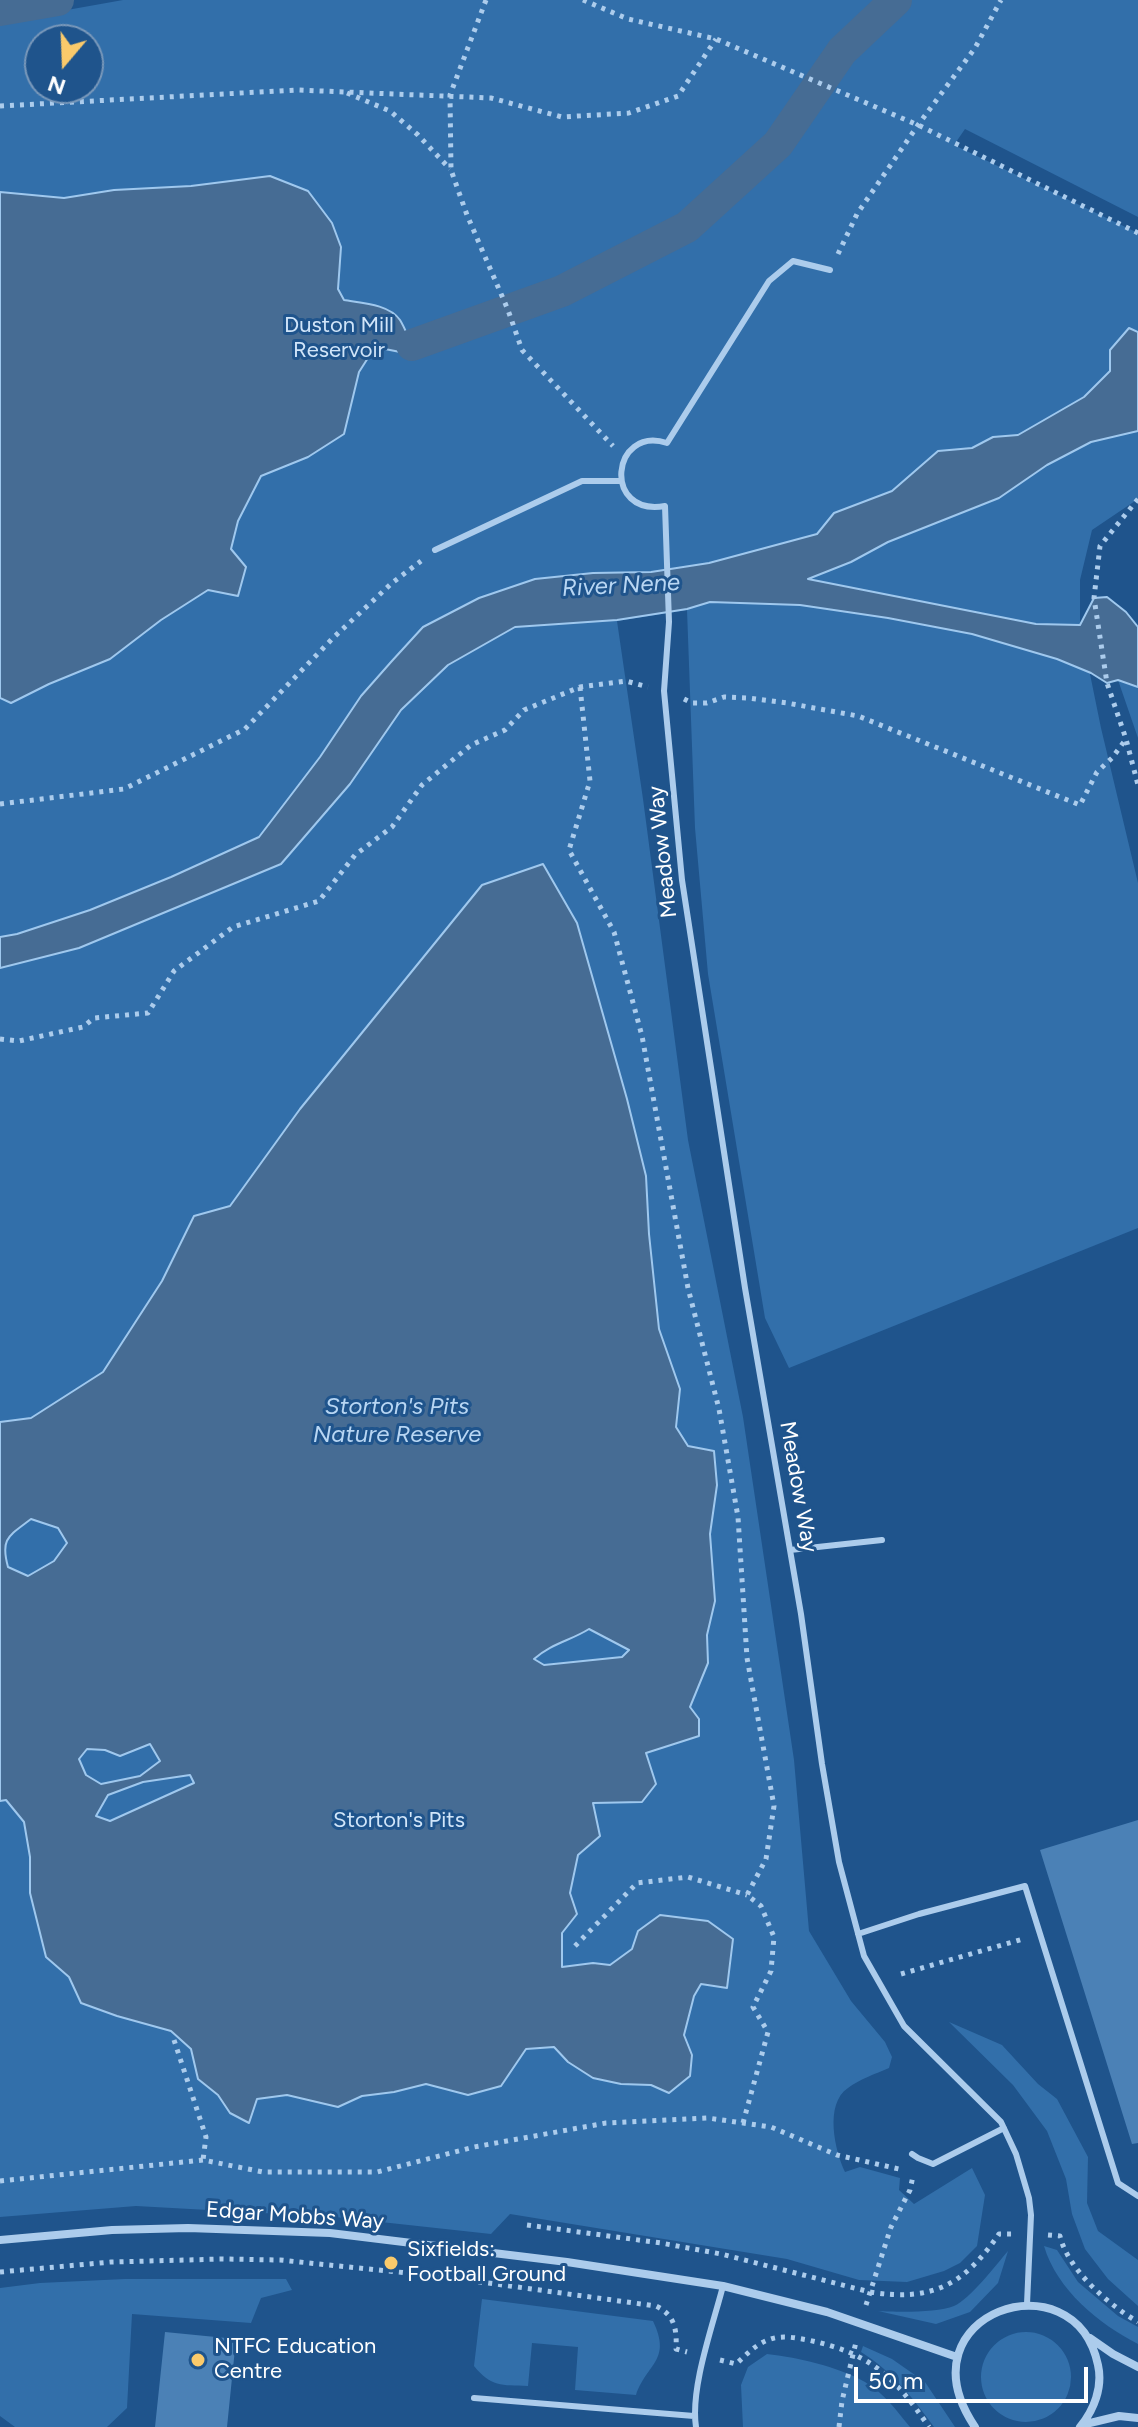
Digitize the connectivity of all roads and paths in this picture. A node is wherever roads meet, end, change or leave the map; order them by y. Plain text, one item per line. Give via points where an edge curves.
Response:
1 (486, 0) edge
2 (583, 0) edge
3 (1001, 0) edge
4 (716, 39) junction
5 (343, 91) junction
6 (450, 95) junction
7 (0, 106) edge
8 (918, 125) junction
9 (451, 170) junction
10 (1138, 233) edge
11 (830, 270) joint
12 (624, 459) junction
13 (621, 481) junction
14 (1138, 499) edge
15 (435, 550) joint
16 (580, 687) junction
17 (664, 691) junction
18 (1126, 739) junction
19 (1138, 785) edge
20 (0, 804) edge
21 (0, 1039) edge
22 (882, 1540) dead end
23 (790, 1550) junction
24 (747, 1895) junction
25 (858, 1934) junction
26 (1041, 1935) junction
27 (575, 1946) dead end
28 (901, 1974) dead end
29 (174, 2040) dead end
30 (743, 2123) junction
31 (1004, 2128) junction
32 (912, 2154) dead end
33 (203, 2160) junction
34 (929, 2162) junction
35 (914, 2171) junction
36 (0, 2181) edge
37 (1138, 2196) edge
38 (527, 2225) dead end
39 (999, 2234) dead end
40 (1060, 2236) dead end
41 (0, 2240) edge
42 (0, 2272) edge
43 (723, 2286) junction
44 (870, 2292) junction
45 (1027, 2304) junction
46 (1138, 2322) edge
47 (1086, 2335) junction
48 (676, 2349) dead end
49 (853, 2352) junction
50 (957, 2357) junction
51 (736, 2364) dead end
52 (1138, 2367) edge
53 (474, 2398) dead end
54 (694, 2416) junction
55 (1138, 2418) edge
56 (1081, 2426) edge
57 (696, 2427) edge
58 (839, 2427) edge
59 (929, 2427) edge
60 (975, 2427) edge

1 - 6 path
2 - 4 path via 628,19
3 - 8 path via 975,48
4 - 6 path via 678,96 629,113 562,117 491,98
4 - 8 path
5 - 6 path
5 - 7 path
5 - 9 path via 390,111
6 - 9 path
8 - 10 path
8 - 11 path via 857,214
9 - 12 path via 522,350
11 - 12 lane via 793,261 769,281 667,443 640,443
12 - 13 lane
13 - 15 lane via 582,481
13 - 17 lane, Meadow Way via 625,492 643,506 665,506 669,622
14 - 18 path via 1100,546 1094,598 1107,683
15 - 20 path via 333,638 245,729 124,789
16 - 17 path via 626,681
16 - 21 path via 524,710 505,730 471,745 422,785 392,827 355,855 319,901 233,927 174,971 148,1013 94,1018 83,1027 19,1041
16 - 24 path via 590,781 569,850 614,932 642,1036 688,1288 719,1409 738,1517 747,1658 774,1806 766,1859
17 - 18 path via 692,703 748,698 858,716 1080,805 1097,772
17 - 23 lane, Meadow Way via 700,1005
18 - 19 path
22 - 23 lane
23 - 25 lane, Meadow Way via 837,1848
24 - 27 path via 688,1877 637,1883
24 - 30 path via 761,1906 774,1937 771,1971 753,2007 768,2032
25 - 26 lane via 1025,1886
25 - 31 lane, Meadow Way via 864,1956 904,2026
26 - 28 path
26 - 37 lane via 1118,2183
29 - 33 path via 206,2137
30 - 33 path via 708,2118 606,2123 474,2147 377,2172 263,2172
30 - 35 path via 771,2127 837,2155
31 - 34 lane
31 - 45 lane, Meadow Way via 1031,2215
32 - 34 lane
33 - 36 path
34 - 35 path
35 - 44 path
38 - 44 path via 721,2254
39 - 44 path via 978,2262 949,2286 909,2295
40 - 46 path via 1064,2252 1085,2279
41 - 43 street, Edgar Mobbs Way via 188,2228 330,2233
42 - 48 path via 223,2259 421,2274 656,2306 675,2325
43 - 50 street, Edgar Mobbs Way via 827,2312
43 - 54 lane
45 - 47 street via 1050,2308
45 - 50 street via 989,2315 974,2328
47 - 52 street
47 - 56 street via 1095,2352 1099,2381
49 - 51 path via 790,2337 772,2338
49 - 58 path
49 - 59 path via 887,2377
50 - 60 street via 955,2386
53 - 54 lane
54 - 57 lane
55 - 56 street via 1119,2416

